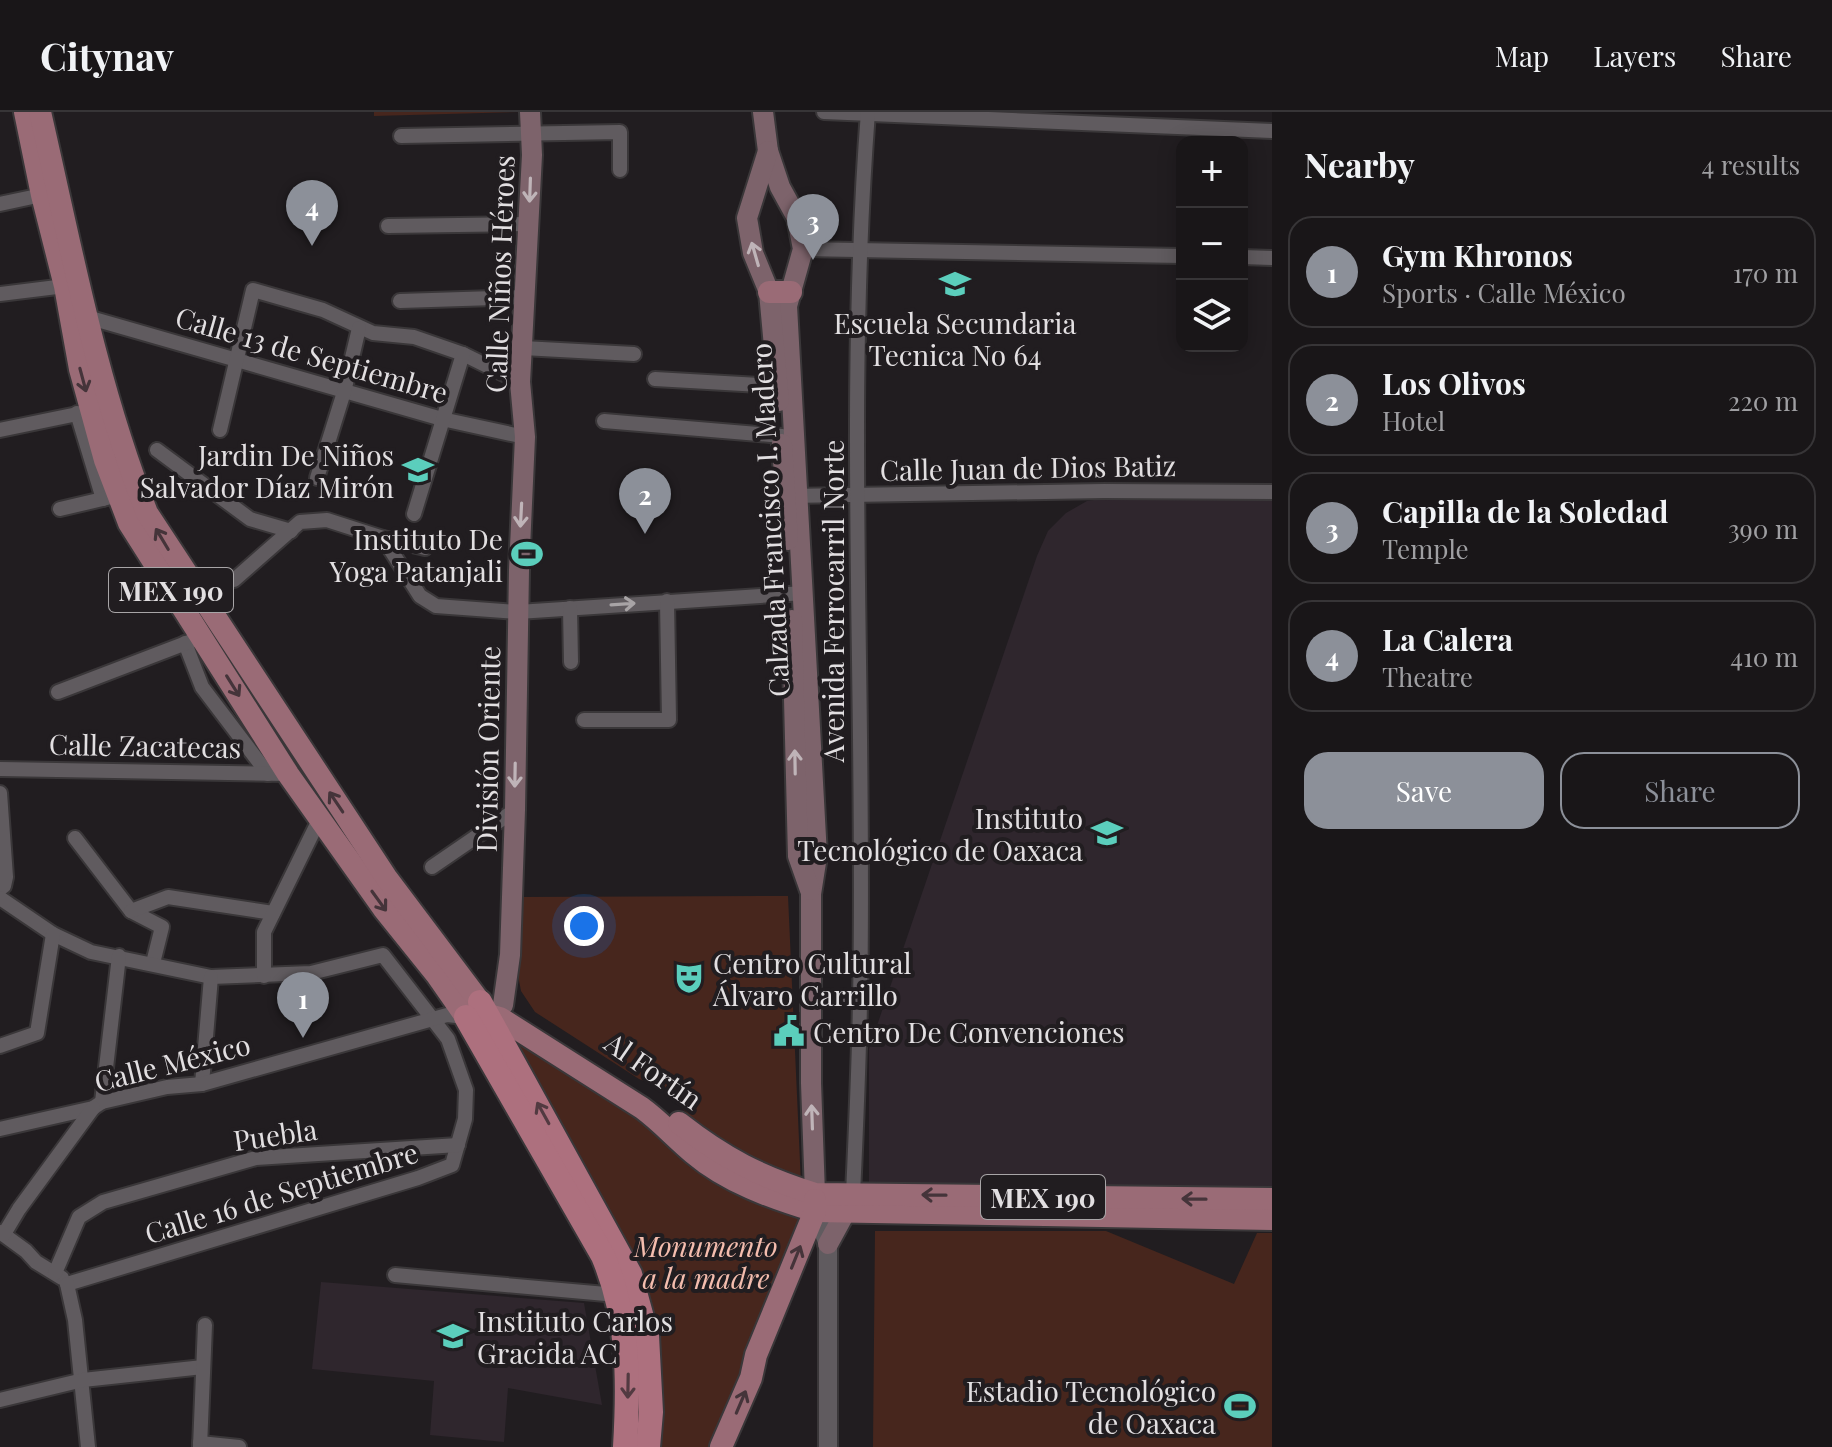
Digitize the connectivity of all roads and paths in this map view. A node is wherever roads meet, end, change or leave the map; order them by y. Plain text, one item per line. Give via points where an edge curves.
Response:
1 (25, 112) edge
2 (40, 112) edge
3 (763, 112) edge
4 (824, 112) edge
5 (868, 113) edge
6 (530, 122) edge
7 (1272, 131) edge
8 (401, 136) dead end
9 (768, 151) junction
10 (620, 170) dead end
11 (42, 195) junction
12 (0, 204) edge
13 (529, 224) junction
14 (388, 226) dead end
15 (803, 249) junction
16 (859, 249) junction
17 (1176, 256) edge
18 (1248, 257) edge
19 (1272, 258) edge
20 (65, 286) junction
21 (769, 292) junction
22 (791, 292) junction
23 (0, 294) edge
24 (525, 297) junction
25 (400, 301) dead end
26 (87, 317) junction
27 (359, 328) junction
28 (523, 348) junction
29 (463, 354) junction
30 (634, 354) dead end
31 (237, 362) junction
32 (655, 379) dead end
33 (520, 382) junction
34 (778, 386) junction
35 (344, 392) junction
36 (84, 412) junction
37 (442, 419) junction
38 (604, 421) dead end
39 (0, 430) edge
40 (220, 430) dead end
41 (782, 436) junction
42 (525, 437) junction
43 (157, 450) dead end
44 (317, 478) dead end
45 (1272, 492) edge
46 (857, 495) junction
47 (792, 496) junction
48 (111, 497) junction
49 (60, 509) dead end
50 (414, 514) dead end
51 (291, 531) junction
52 (383, 538) junction
53 (425, 548) dead end
54 (234, 580) dead end
55 (797, 594) junction
56 (667, 601) junction
57 (570, 608) junction
58 (518, 612) junction
59 (193, 640) junction
60 (571, 662) dead end
61 (58, 692) dead end
62 (584, 720) dead end
63 (669, 720) junction
64 (685, 720) dead end
65 (0, 769) edge
66 (278, 774) junction
67 (0, 793) edge
68 (515, 810) junction
69 (320, 818) junction
70 (75, 838) dead end
71 (432, 867) dead end
72 (0, 889) edge
73 (0, 898) edge
74 (131, 911) junction
75 (273, 913) junction
76 (53, 934) junction
77 (119, 956) junction
78 (153, 963) junction
79 (264, 976) junction
80 (211, 977) junction
81 (860, 998) junction
82 (811, 1000) junction
83 (475, 1014) junction
84 (0, 1046) edge
85 (492, 1061) junction
86 (202, 1084) junction
87 (98, 1105) junction
88 (0, 1129) edge
89 (458, 1145) junction
90 (1272, 1199) edge
91 (815, 1203) junction
92 (849, 1203) junction
93 (1052, 1206) junction
94 (1272, 1219) edge
95 (2, 1233) edge
96 (828, 1244) junction
97 (55, 1273) junction
98 (395, 1275) dead end
99 (67, 1284) junction
100 (617, 1295) junction
101 (205, 1325) dead end
102 (203, 1367) junction
103 (83, 1380) junction
104 (0, 1400) edge
105 (200, 1445) edge
106 (88, 1447) edge
107 (239, 1447) edge
108 (625, 1447) edge
109 (648, 1447) edge
110 (721, 1447) edge
111 (828, 1447) edge

1 - 11 main road, MEX 190
2 - 26 main road, MEX 190
3 - 9 main road, Calzada Francisco I. Madero
4 - 5 street
5 - 7 street
5 - 16 street, Avenida Ferrocarril Norte
6 - 8 street
6 - 10 street via 620,132
6 -> 13 main road, Calle Niños Héroes
9 - 15 main road, Calzada Francisco I. Madero via 797,218
21 -> 9 main road, Calzada Francisco I. Madero via 753,253 747,218
11 - 12 street
11 - 20 main road, MEX 190
13 - 14 street
13 - 24 main road, Calle Niños Héroes
15 - 16 street
15 - 22 main road, Calzada Francisco I. Madero
16 - 17 street
16 - 46 street, Avenida Ferrocarril Norte
18 - 19 street
20 - 23 street
20 -> 36 main road, MEX 190
21 - 22 main road
21 - 34 main road, Calzada Francisco I. Madero
22 - 47 main road, Calzada Francisco I. Madero via 787,306
24 - 25 street
24 - 28 main road, Calle Niños Héroes
26 - 31 street, Calle 13 de Septiembre
83 -> 26 main road, MEX 190 via 147,513 123,452
27 - 29 street via 414,337
27 - 31 street via 323,310 253,290
27 - 35 street
28 - 30 street
28 - 33 main road, Calle Niños Héroes
29 - 33 street
29 - 37 street
31 - 35 street, Calle 13 de Septiembre
31 - 40 street
32 - 34 street
33 - 42 main road, Calle Niños Héroes
34 - 41 main road, Calzada Francisco I. Madero
35 - 37 street, Calle 13 de Septiembre
35 - 44 street
36 - 39 street
36 - 48 main road, MEX 190 via 105,460
37 - 42 street, Calle 13 de Septiembre
37 - 50 street
38 - 41 street
41 - 47 main road, Calzada Francisco I. Madero
42 -> 58 main road, División Oriente
43 - 51 street via 250,519
45 - 46 street, Calle Juan de Dios Batiz
46 - 47 street, Calle Juan de Dios Batiz
46 - 81 street, Avenida Ferrocarril Norte
47 - 55 main road, Calzada Francisco I. Madero
48 - 49 street
48 - 59 main road, MEX 190
51 - 52 street via 300,522 327,520
51 - 54 street
52 - 53 street
52 - 58 street via 420,596 436,606
55 - 56 street
82 -> 55 main road, Calzada Francisco I. Madero via 811,894 798,856
57 -> 56 street
56 - 63 street
57 - 58 street
57 - 60 street
58 -> 68 main road, División Oriente
59 - 61 street
59 - 66 main road, MEX 190
62 - 63 street
63 - 64 street
65 - 66 street, Calle Zacatecas
66 - 69 main road, MEX 190
67 - 72 street via 6,877
68 - 71 street
68 - 83 main road, División Oriente via 510,955
69 - 75 street
69 -> 83 main road, MEX 190 via 383,908
70 - 74 street
73 - 76 street
74 - 75 street via 168,897
74 - 78 street via 162,927
75 - 79 street via 264,932
76 - 77 street via 91,952
76 - 84 street via 37,1033
77 - 78 street
77 - 87 street
78 - 80 street
79 - 80 street
79 - 83 street, Calle 16 de Septiembre via 311,973 383,955
80 - 86 street
81 - 82 street
81 - 92 street, Avenida Ferrocarril Norte
91 -> 82 main road, Calzada Francisco I. Madero
83 - 85 highway, MEX 190
83 - 85 street, División Oriente
83 - 86 street, Calle México
83 - 89 street, Calle 16 de Septiembre via 448,1039 466,1090
83 - 91 main road, Al Fortín / MEX 190 via 642,1108 724,1176 781,1201
109 -> 83 highway, MEX 190 via 647,1336 630,1274
85 - 100 highway, MEX 190 via 603,1256
86 - 87 street, Calle México
87 - 88 street, Calle México
87 - 95 street
89 - 97 street, Puebla via 256,1158 103,1202 79,1217
89 - 99 street, Calle 16 de Septiembre via 452,1165 418,1178
90 -> 93 main road, MEX 190
91 - 92 main road, MEX 190
91 - 96 street
110 -> 91 main road, Calzada Francisco I. Madero
92 - 93 main road, MEX 190
92 - 96 main road
93 - 94 main road, MEX 190
95 - 97 street
96 - 111 street
97 - 99 street
98 - 100 street
99 - 103 street
100 -> 108 highway, MEX 190 via 629,1386
101 - 102 street
102 - 103 street
102 - 105 street
103 - 104 street
103 - 106 street
105 - 107 street

